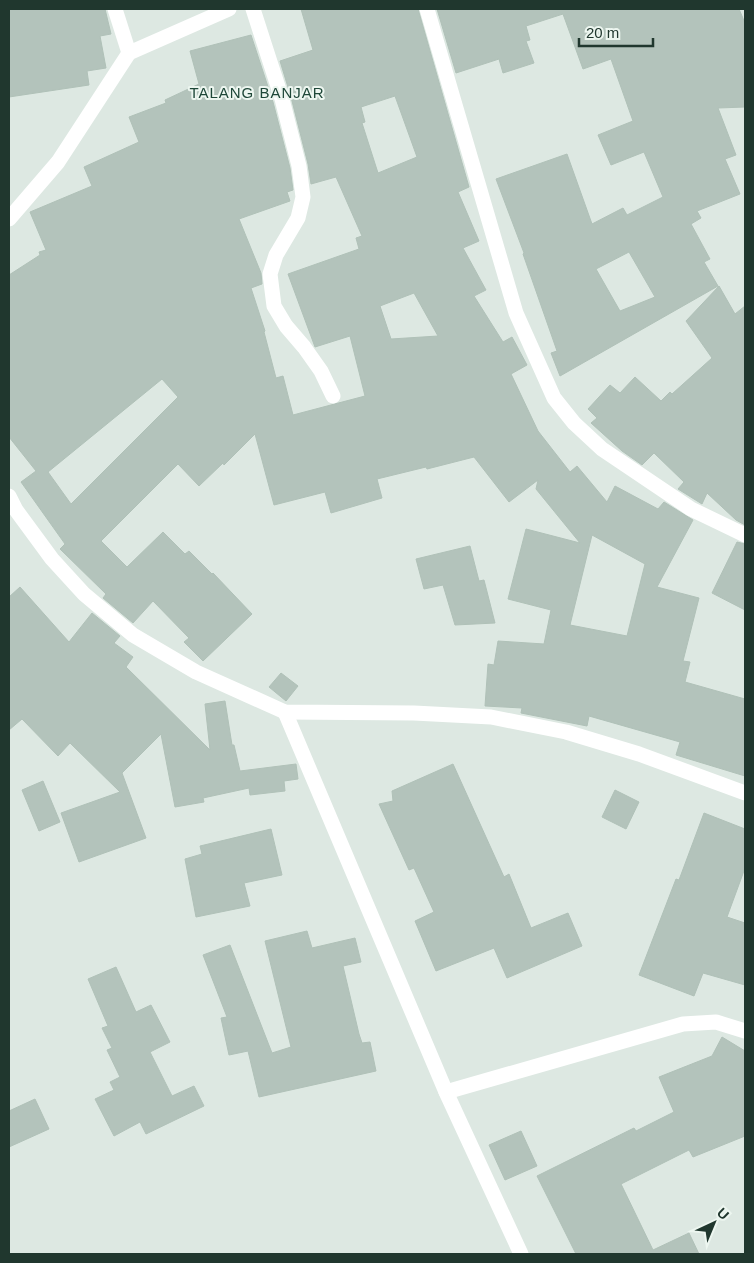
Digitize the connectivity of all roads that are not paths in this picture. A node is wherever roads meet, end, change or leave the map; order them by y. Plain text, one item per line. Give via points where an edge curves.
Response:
1 (115, 9) edge
2 (229, 9) edge
3 (253, 9) edge
4 (427, 9) edge
5 (129, 54) junction
6 (9, 219) edge
7 (333, 396) dead end
8 (9, 496) edge
9 (745, 535) edge
10 (286, 712) junction
11 (745, 792) edge
12 (745, 1031) edge
13 (446, 1092) junction
14 (521, 1254) edge

1 - 5 street
2 - 5 street
3 - 7 street via 300,166 303,198 298,218 276,255 270,274 274,306 321,371
4 - 9 street via 516,313 554,398 574,423 602,449 691,509
5 - 6 street via 58,162
8 - 10 street via 52,559 84,594 133,634 196,672
10 - 11 street via 491,717 575,735
10 - 13 street
12 - 13 street via 716,1022 684,1024
13 - 14 street

